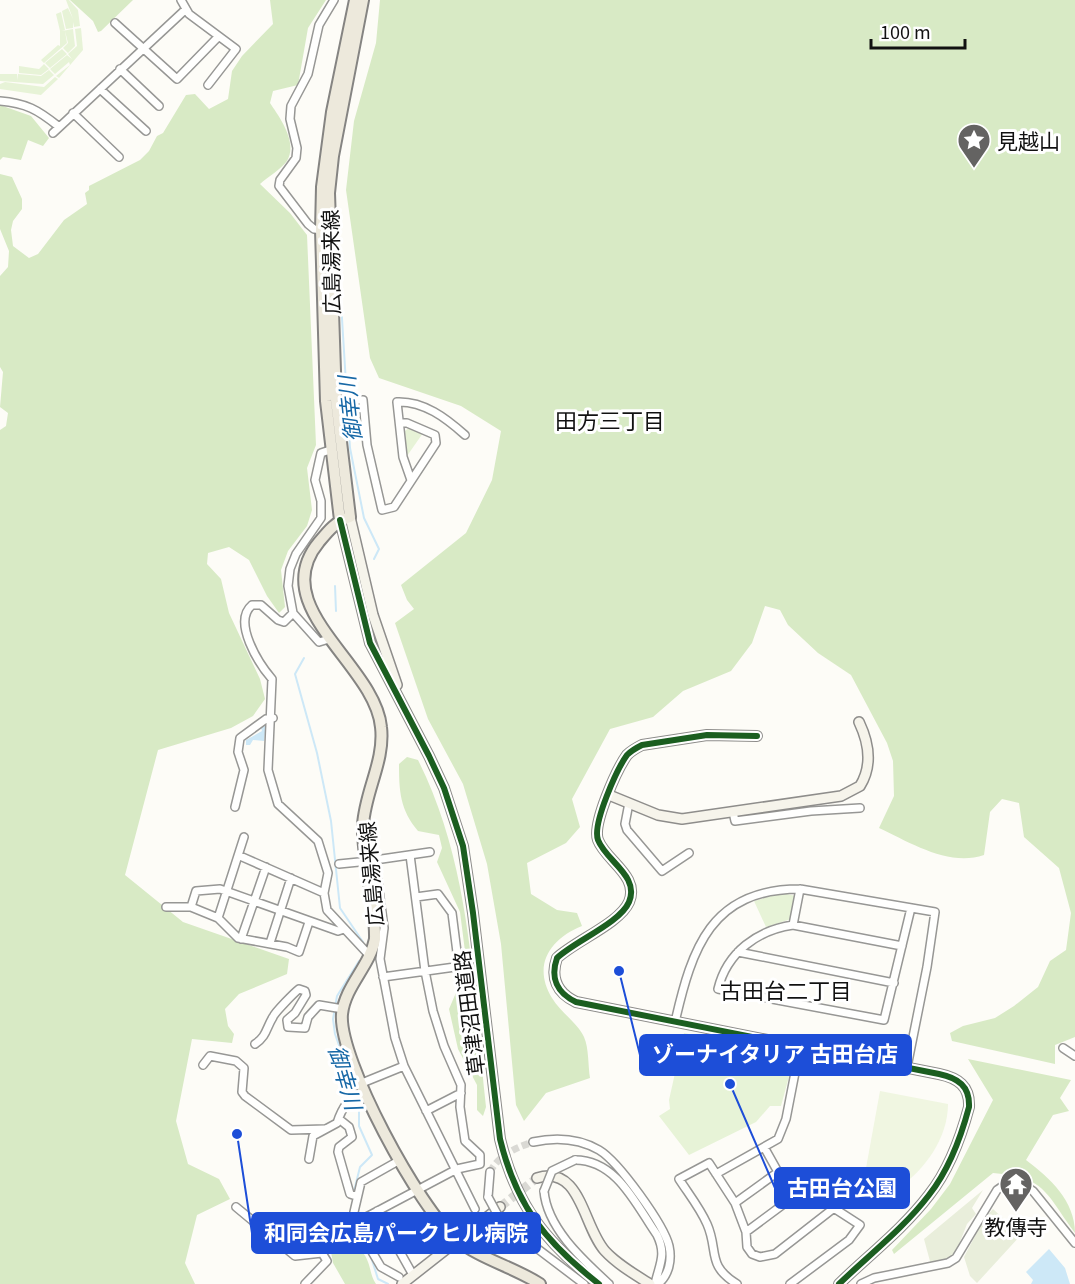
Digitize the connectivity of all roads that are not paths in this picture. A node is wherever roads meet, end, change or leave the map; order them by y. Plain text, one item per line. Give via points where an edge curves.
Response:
1 (181, 0) edge
2 (334, 0) edge
3 (355, 0) edge
4 (363, 0) edge
5 (186, 9) junction
6 (115, 23) dead end
7 (218, 37) junction
8 (144, 49) junction
9 (120, 69) junction
10 (208, 85) dead end
11 (100, 89) junction
12 (0, 101) edge
13 (159, 106) dead end
14 (73, 113) junction
15 (146, 131) dead end
16 (119, 157) dead end
17 (325, 230) junction
18 (331, 400) junction
19 (400, 423) junction
20 (465, 435) dead end
21 (330, 450) junction
22 (411, 480) junction
23 (345, 518) junction
24 (293, 613) junction
25 (329, 639) junction
26 (273, 718) junction
27 (859, 722) dead end
28 (757, 736) dead end
29 (609, 795) junction
30 (629, 803) junction
31 (235, 807) dead end
32 (860, 808) dead end
33 (733, 812) junction
34 (244, 837) dead end
35 (430, 852) dead end
36 (688, 853) dead end
37 (410, 855) junction
38 (240, 856) junction
39 (359, 862) dead end
40 (339, 864) dead end
41 (266, 867) junction
42 (291, 878) junction
43 (800, 889) junction
44 (226, 891) junction
45 (324, 893) junction
46 (416, 897) junction
47 (255, 902) junction
48 (166, 907) dead end
49 (190, 907) junction
50 (910, 908) junction
51 (281, 912) junction
52 (218, 918) junction
53 (309, 922) junction
54 (793, 925) junction
55 (344, 929) junction
56 (241, 939) junction
57 (270, 943) junction
58 (902, 946) junction
59 (738, 952) junction
60 (370, 956) junction
61 (425, 970) junction
62 (383, 977) junction
63 (894, 983) junction
64 (343, 1009) junction
65 (675, 1022) junction
66 (255, 1044) dead end
67 (800, 1047) junction
68 (1063, 1048) dead end
69 (1075, 1056) edge
70 (203, 1065) dead end
71 (404, 1066) junction
72 (907, 1067) junction
73 (363, 1087) junction
74 (460, 1093) junction
75 (426, 1111) junction
76 (339, 1119) junction
77 (325, 1129) junction
78 (532, 1142) tunnel mouth
79 (764, 1147) junction
80 (309, 1159) dead end
81 (400, 1160) junction
82 (457, 1169) junction
83 (490, 1172) dead end
84 (778, 1172) junction
85 (716, 1174) junction
86 (537, 1178) dead end
87 (804, 1189) junction
88 (416, 1190) junction
89 (356, 1196) junction
90 (735, 1203) junction
91 (236, 1207) dead end
92 (500, 1207) tunnel mouth
93 (834, 1208) junction
94 (475, 1209) dead end
95 (377, 1211) junction
96 (355, 1223) junction
97 (746, 1232) junction
98 (456, 1239) junction
99 (1075, 1243) edge
100 (413, 1275) junction
101 (401, 1281) edge
102 (305, 1284) edge
103 (540, 1284) edge
104 (584, 1284) edge
105 (599, 1284) edge
106 (609, 1284) edge
107 (650, 1284) edge
108 (656, 1284) edge
109 (737, 1284) edge
110 (790, 1284) edge
111 (840, 1284) edge
112 (861, 1284) edge

1 - 5 street
2 - 17 street via 319,25 308,74 291,106 296,158 279,186 308,224
3 - 17 main road, 広島湯来線 via 329,132 322,187
4 - 17 main road, 広島湯来線 via 333,156
5 - 7 street
5 - 8 street
6 - 8 street
7 - 8 street via 177,79
7 - 10 street via 236,49
8 - 9 street
9 - 11 street
9 - 13 street
11 - 14 street
11 - 15 street
12 - 14 street via 23,103 36,109 56,130
14 - 16 street
17 - 18 main road, 広島湯来線
18 - 21 main road, 広島湯来線
18 - 22 street via 363,400 367,445 382,510 394,507
18 - 23 main road, 広島湯来線
19 - 20 street via 397,402 408,402 446,417
19 - 22 street via 403,457
19 - 22 street via 435,435 436,442
21 - 23 main road, 広島湯来線
21 - 24 street via 321,453 315,471 321,518 290,569 288,586
23 - 25 main road, 広島湯来線 via 316,545 306,571 308,603
23 - 105 street, 草津沼田道路 via 370,643 444,788 463,846 506,1164 514,1188 540,1228 556,1248
24 - 25 street via 319,642
24 - 26 street via 284,622 261,605 252,605 244,618 244,627 272,679
25 - 60 main road, 広島湯来線 via 370,691 381,725 381,756 363,828 375,934
26 - 31 street via 240,738 238,752 244,770
26 - 45 street via 270,783 278,804 318,841 328,873
27 - 33 street via 869,748 867,768 864,779 852,792
28 - 29 street via 708,735 642,745 625,758
29 - 30 street
29 - 65 street via 597,834 602,848 629,881 630,900 621,914 557,958 553,969 555,984 563,996 576,1002
30 - 33 street via 658,815 682,819
30 - 36 street via 627,830 662,871
32 - 33 street via 735,821
34 - 38 street
35 - 37 street
37 - 46 street
37 - 62 street via 373,860 384,928 380,959
38 - 41 street
38 - 44 street
39 - 40 street
41 - 42 street
41 - 47 street
42 - 45 street
42 - 51 street
43 - 50 street
43 - 54 street
43 - 65 street via 779,889 747,900 710,928 690,962
44 - 47 street
44 - 49 street via 196,891
44 - 52 street
45 - 55 street via 327,910
46 - 61 street
46 - 61 street via 438,894 452,913 458,960 455,967
47 - 51 street
47 - 56 street
48 - 49 street
49 - 52 street
50 - 58 street
50 - 72 street via 935,912
51 - 53 street
51 - 57 street
52 - 56 street
53 - 55 street via 338,931
53 - 57 street via 299,952
54 - 58 street
54 - 59 street via 765,932
55 - 60 street
56 - 57 street
58 - 63 street
59 - 63 street
59 - 63 street via 718,988 884,1020
60 - 64 main road, 広島湯来線
61 - 62 street
61 - 74 street via 444,1046 461,1084
62 - 71 street
64 - 66 street via 319,1005 308,1017 305,1028 288,1027 287,1020 306,995 299,990 275,1013 265,1037
64 - 73 main road, 広島湯来線 via 343,1030
65 - 67 street
67 - 72 street
67 - 79 street via 786,1119 778,1139
68 - 69 street
70 - 77 street via 210,1056 236,1061 244,1068 245,1096 291,1130
71 - 73 street
71 - 75 street
72 - 111 street via 958,1080 970,1099 968,1114 943,1173 929,1195
73 - 76 street via 341,1110
73 - 81 main road, 広島湯来線
74 - 75 street
74 - 82 street via 465,1141 481,1160 480,1164
75 - 82 street
76 - 77 street
76 - 89 street via 352,1132 338,1152 350,1194
77 - 80 street via 313,1136
78 - 108 street via 575,1140 600,1151 619,1168 667,1240 669,1265
79 - 84 street
79 - 85 street
81 - 88 main road, 広島湯来線
81 - 89 street via 361,1182
82 - 88 street
82 - 94 street
83 - 104 street, bridge via 488,1197 501,1221
84 - 87 street
84 - 90 street
85 - 90 street
85 - 109 street via 709,1163 679,1179 707,1223 716,1266
86 - 107 street via 559,1178 572,1186 595,1238 605,1251
87 - 93 street
87 - 97 street
88 - 95 street
88 - 98 main road, 広島湯来線
89 - 96 street
90 - 97 street
91 - 102 street via 295,1256 322,1253 327,1261
92 - 98 street
93 - 97 street via 768,1257 752,1254
93 - 110 street via 860,1225 849,1240
95 - 96 street
95 - 100 street
96 - 101 street via 381,1267
98 - 100 street
98 - 103 main road, 広島湯来線
99 - 112 street via 1033,1191 1026,1186 1005,1184 997,1190 956,1258
100 - 101 street
106 - 108 street, bridge via 568,1242 548,1209 544,1191 552,1171 575,1160 599,1165 616,1177 657,1235 663,1261

